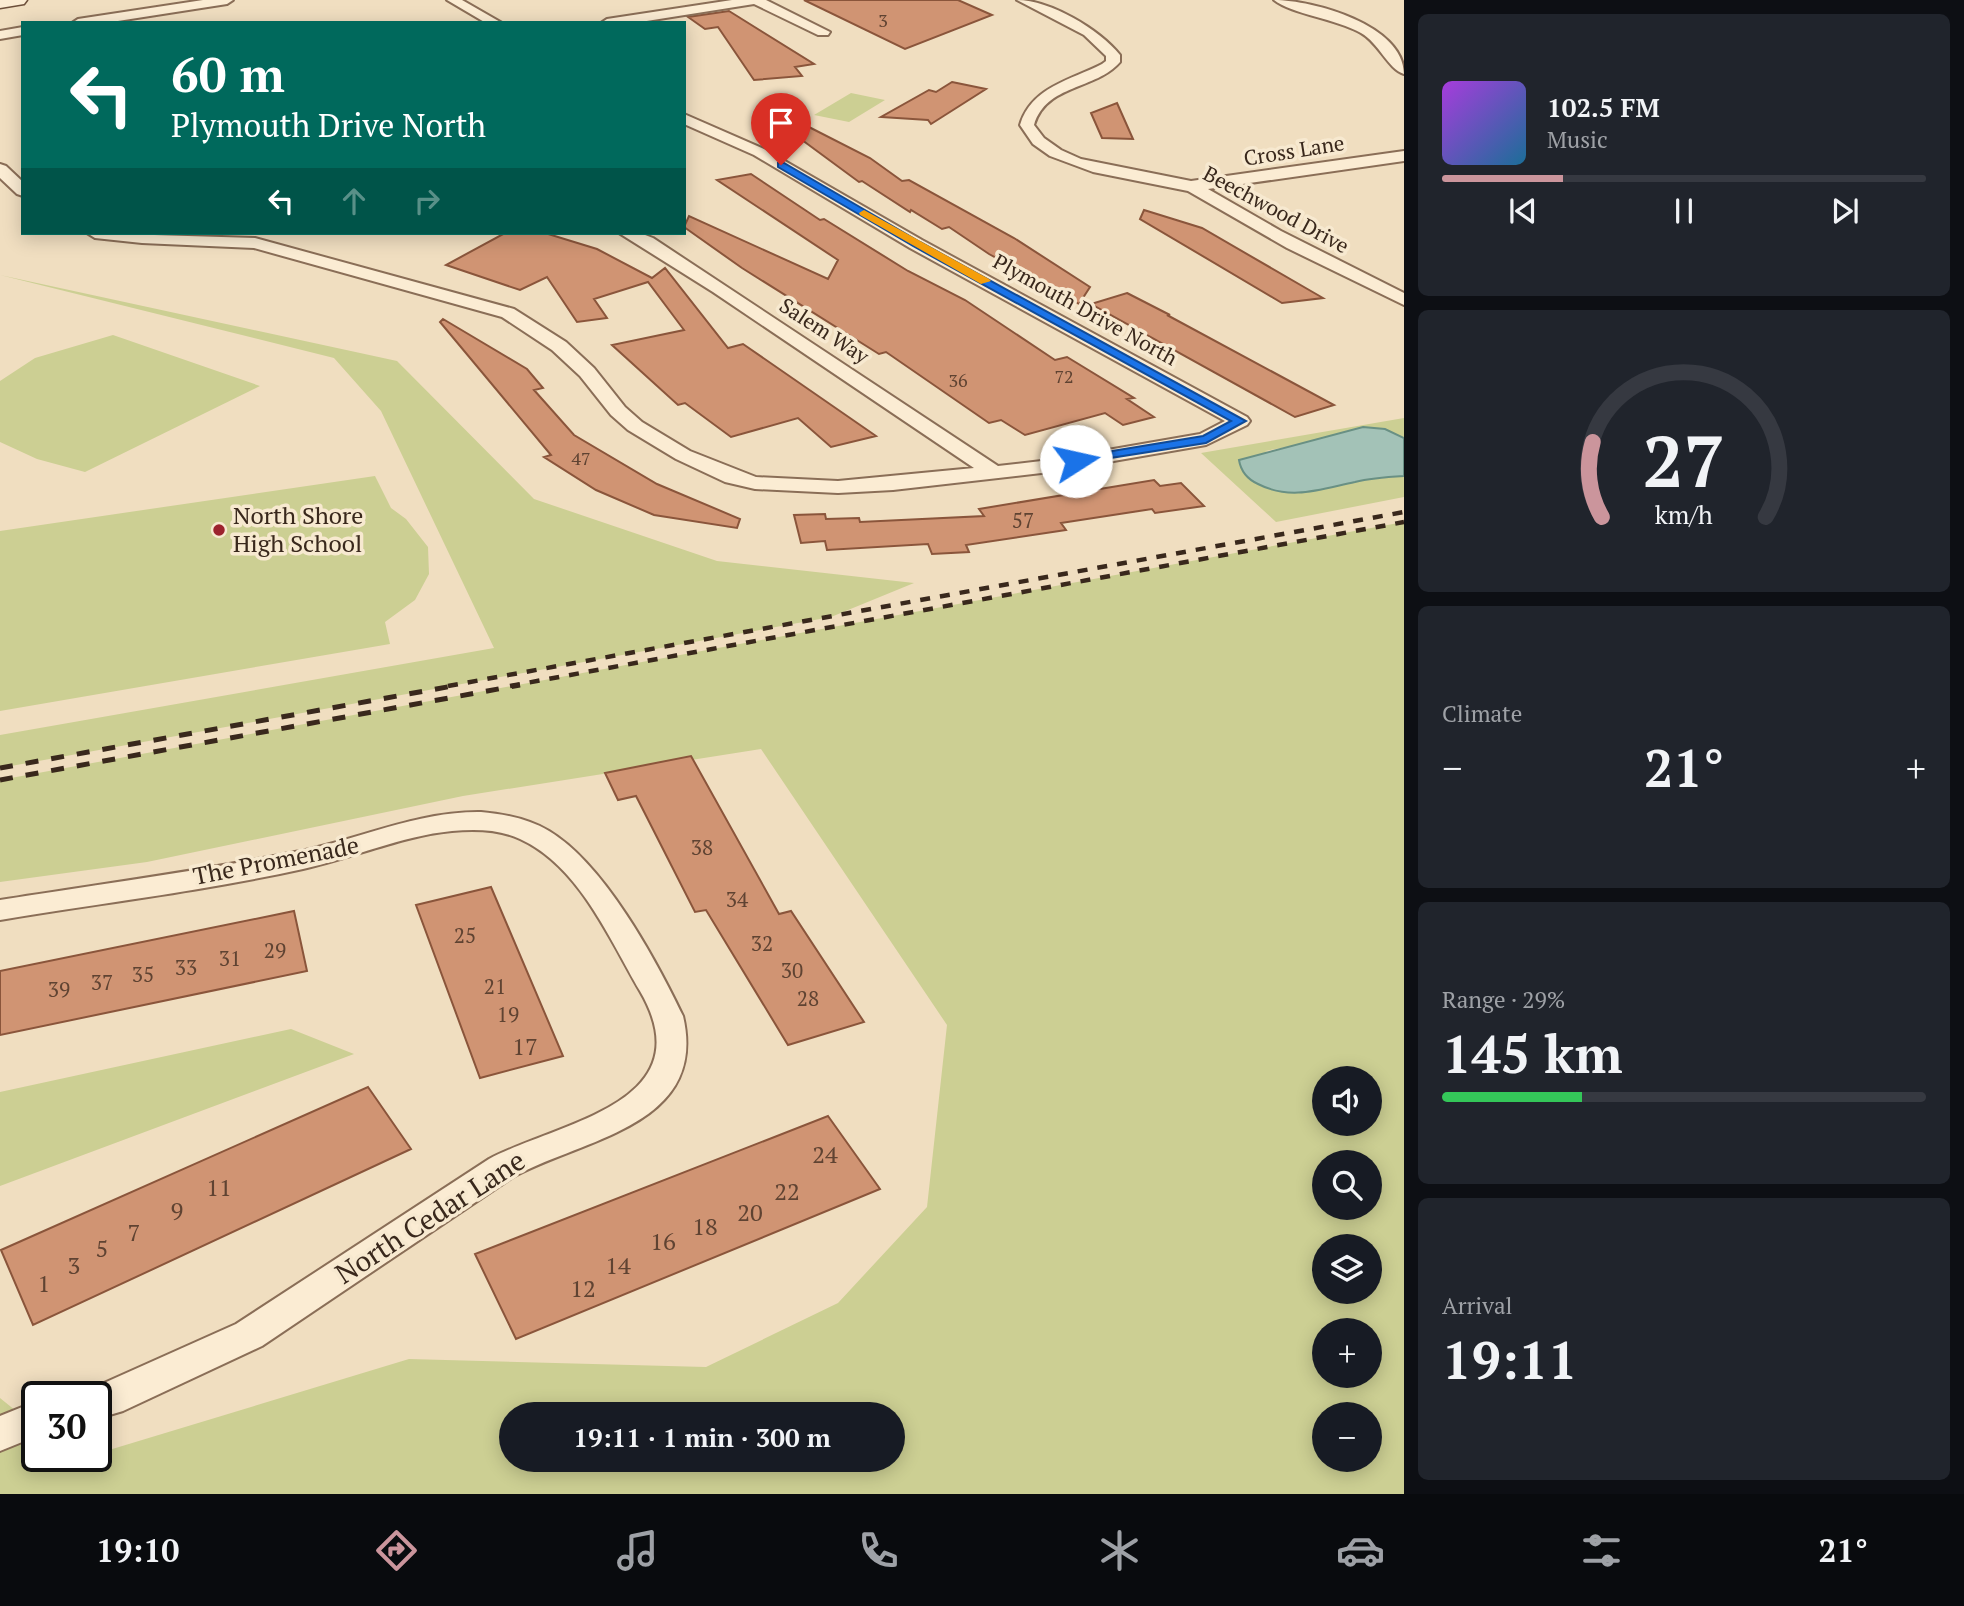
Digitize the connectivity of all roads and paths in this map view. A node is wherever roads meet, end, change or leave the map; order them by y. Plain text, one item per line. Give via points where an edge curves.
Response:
1 (18, 0) edge
2 (227, 0) edge
3 (453, 0) edge
4 (757, 0) edge
5 (1023, 0) edge
6 (1280, 0) edge
7 (0, 3) edge
8 (91, 21) edge
9 (492, 21) edge
10 (620, 21) edge
11 (21, 31) edge
12 (822, 32) dead end
13 (0, 35) edge
14 (1404, 70) edge
15 (686, 119) edge
16 (1404, 156) edge
17 (0, 169) edge
18 (1190, 186) junction
19 (21, 189) edge
20 (114, 235) edge
21 (273, 235) edge
22 (631, 235) edge
23 (255, 243) junction
24 (1404, 300) edge
25 (993, 472) junction
26 (548, 843) joint
27 (0, 910) edge
28 (112, 1398) edge
29 (21, 1425) edge
30 (0, 1434) edge

1 - 7 main road
2 - 8 street
3 - 9 street
4 - 10 street
4 - 12 street
5 - 18 street, Beechwood Drive via 1088,32 1113,55 1107,67 1034,105 1028,118 1031,133 1049,148 1087,165
6 - 14 street via 1363,29 1381,41
11 - 13 street
15 - 25 street, Plymouth Drive North via 759,152 916,244 1240,421 1206,439
16 - 18 street, Cross Lane
17 - 19 street
18 - 24 street, Beechwood Drive via 1309,254
20 - 23 street
21 - 23 street
22 - 25 street, Salem Way via 719,288
23 - 25 street via 508,313 559,346 635,426 683,455 733,477 755,483 838,488
26 - 27 street, The Promenade via 517,826 472,821 421,829 303,860
26 - 28 street, North Cedar Lane via 568,858 593,890 662,1002 673,1030 670,1066 650,1094 610,1124 535,1150 501,1168 249,1335
29 - 30 street

